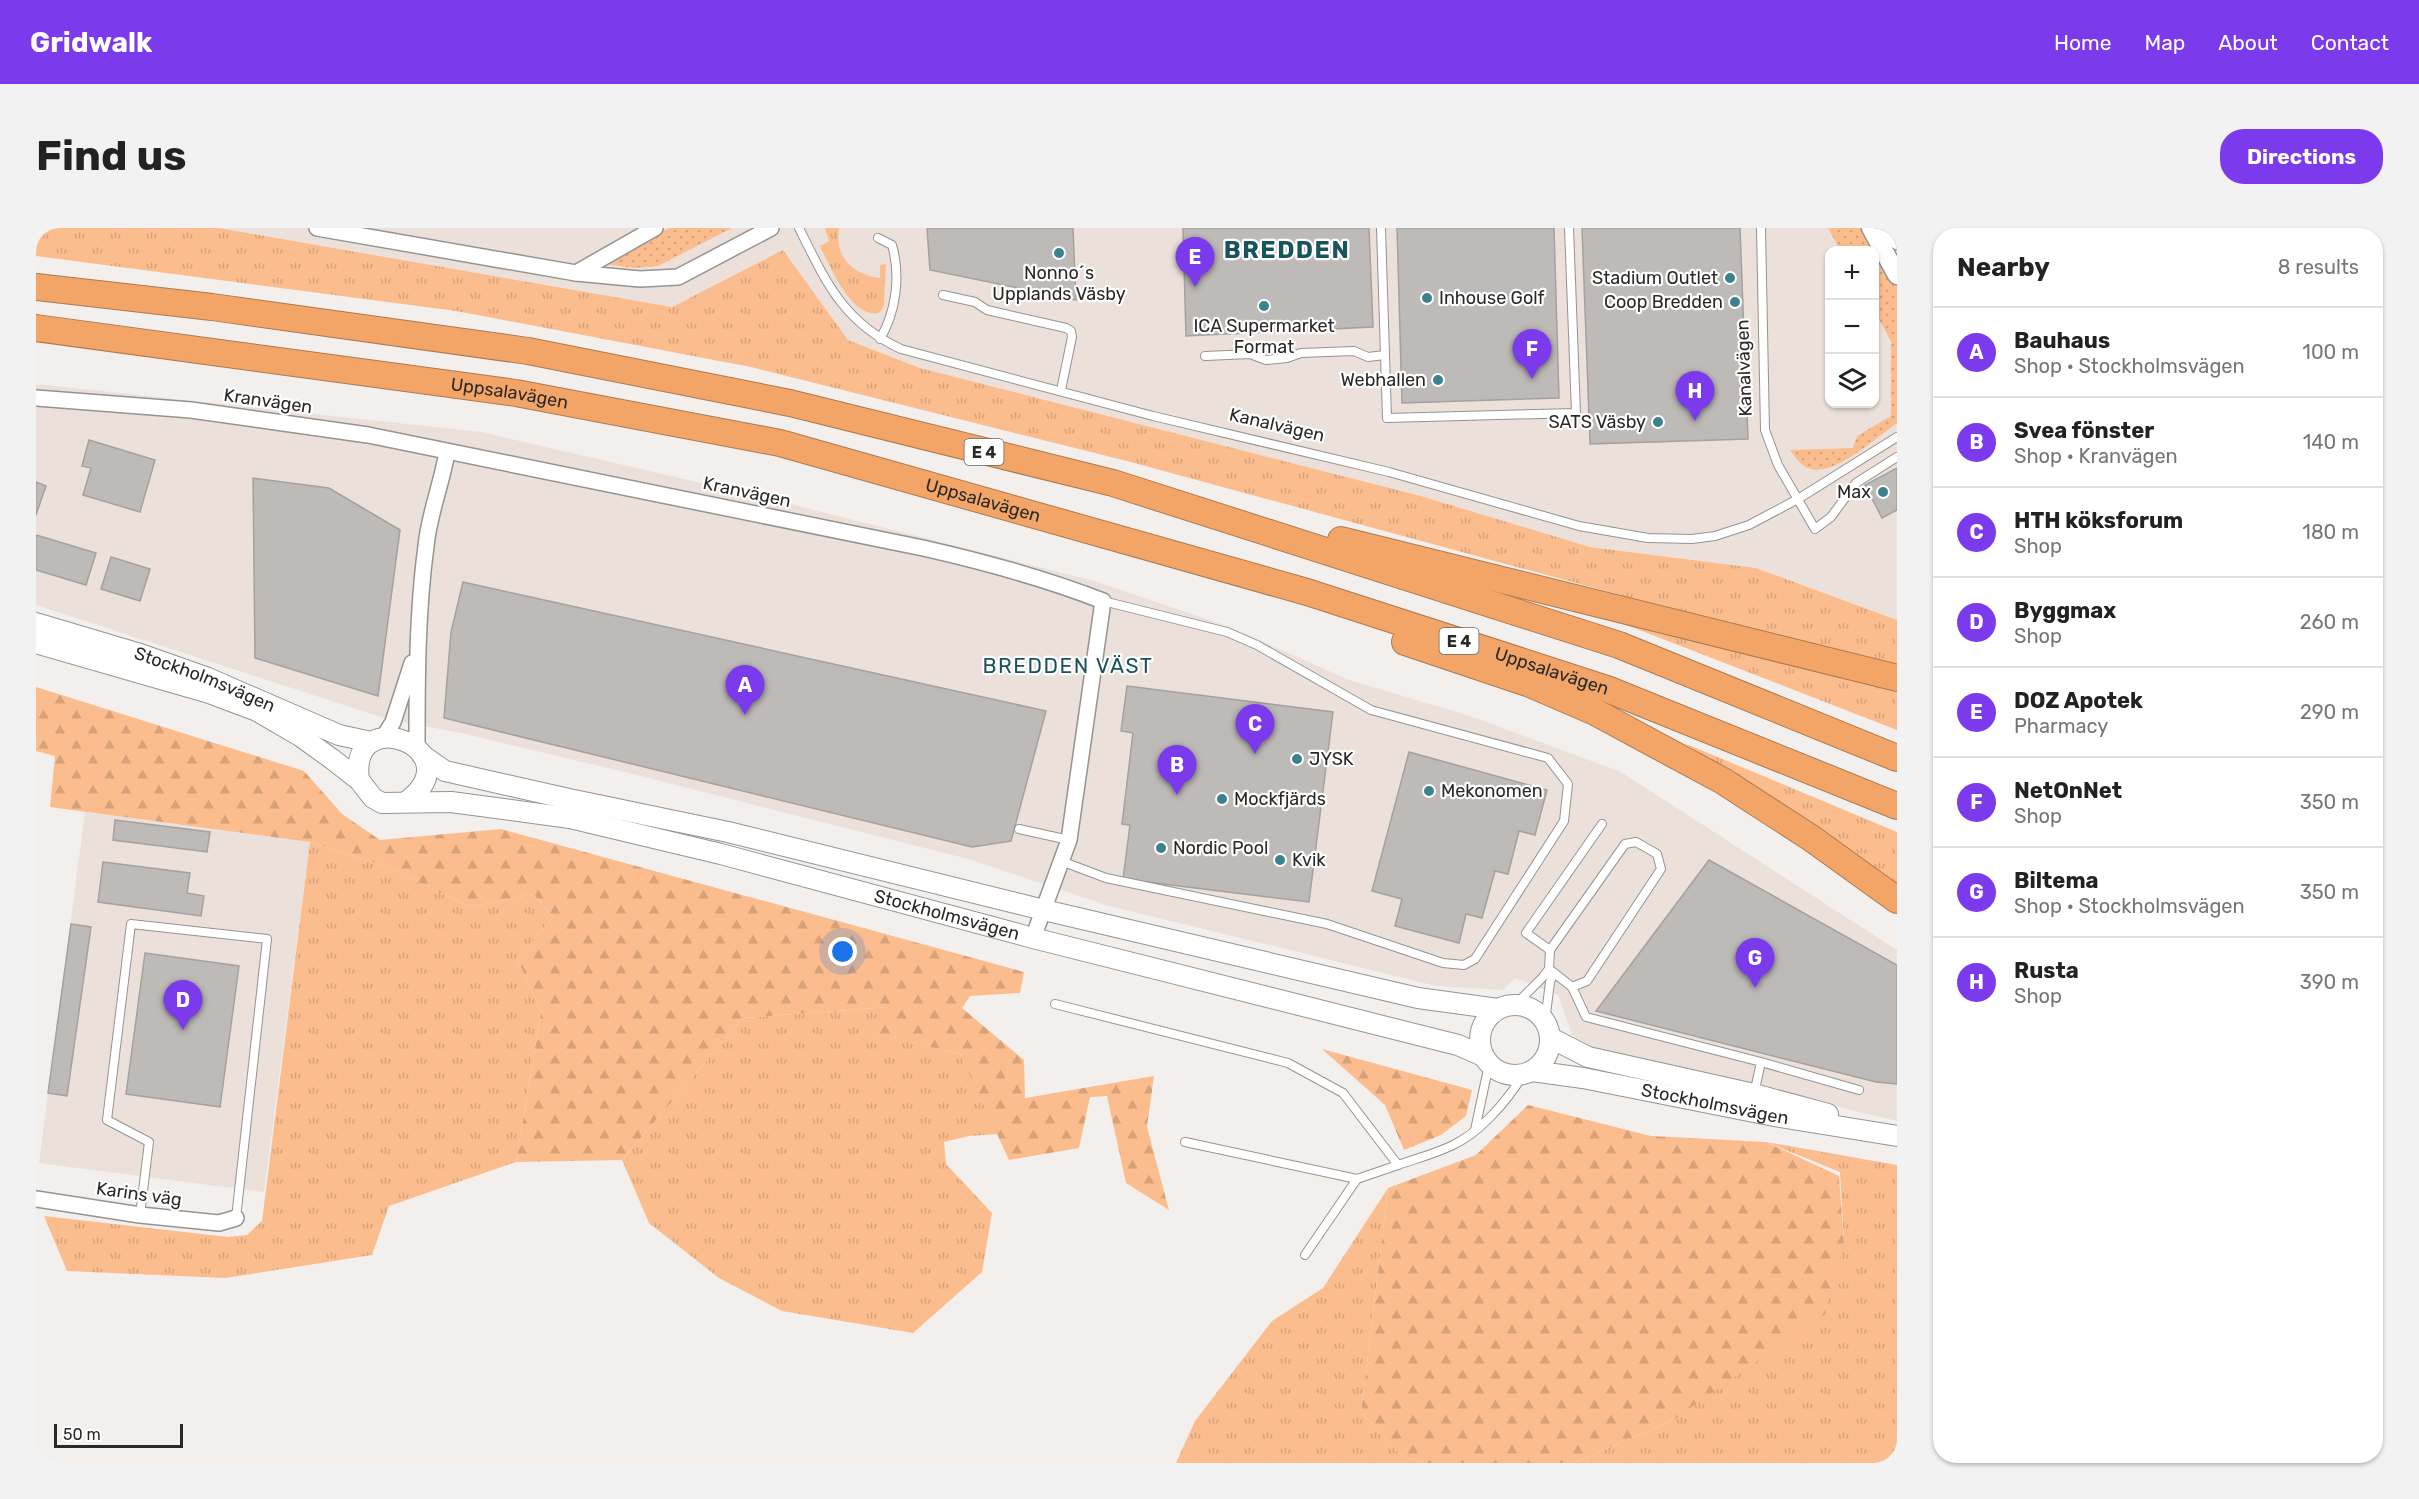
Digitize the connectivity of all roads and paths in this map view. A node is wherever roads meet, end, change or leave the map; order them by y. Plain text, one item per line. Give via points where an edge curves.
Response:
1 (317, 228) edge
2 (655, 228) edge
3 (771, 228) edge
4 (799, 228) edge
5 (1381, 228) edge
6 (1569, 228) edge
7 (1761, 228) edge
8 (1887, 232) edge
9 (878, 238) dead end
10 (576, 273) junction
11 (1897, 275) edge
12 (36, 287) edge
13 (943, 295) dead end
14 (36, 328) edge
15 (880, 339) junction
16 (1385, 355) junction
17 (1205, 356) dead end
18 (1061, 390) junction
19 (36, 398) edge
20 (1897, 437) edge
21 (447, 452) junction
22 (1897, 457) edge
23 (1113, 483) junction
24 (1798, 499) junction
25 (1009, 509) junction
26 (1103, 601) junction
27 (36, 623) edge
28 (36, 644) edge
29 (417, 648) junction
30 (1897, 678) edge
31 (377, 740) junction
32 (419, 751) junction
33 (1897, 758) edge
34 (359, 780) junction
35 (406, 802) junction
36 (1897, 806) edge
37 (1602, 824) dead end
38 (1019, 829) dead end
39 (1069, 840) junction
40 (1061, 861) junction
41 (1897, 900) edge
42 (1044, 910) junction
43 (1033, 938) junction
44 (1550, 950) junction
45 (1551, 971) junction
46 (1572, 987) junction
47 (1055, 1004) dead end
48 (1507, 1007) junction
49 (1548, 1030) junction
50 (1486, 1060) junction
51 (1761, 1062) junction
52 (1527, 1073) junction
53 (1859, 1090) dead end
54 (1754, 1094) junction
55 (1474, 1132) junction
56 (1897, 1135) edge
57 (1185, 1142) dead end
58 (1398, 1165) junction
59 (1357, 1179) junction
60 (36, 1199) edge
61 (140, 1215) junction
62 (236, 1218) joint
63 (1305, 1255) dead end

1 - 10 street
2 - 10 street
3 - 10 street via 678,277 640,279
4 - 15 lane, Kanalvägen via 846,311
5 - 16 lane
6 - 16 lane via 1576,413 1388,418
7 - 24 lane, Kanalvägen via 1765,430
8 - 11 street
9 - 15 lane via 892,245 896,278 893,308
12 - 23 highway, E 4 via 528,351 790,403
13 - 18 lane via 1071,331
14 - 25 highway, Uppsalavägen / E 4 via 528,395 780,443
15 - 18 lane, Kanalvägen via 901,349
16 - 17 lane via 1368,357 1354,351 1301,353 1266,360 1250,354
18 - 24 lane, Kanalvägen via 1389,472 1579,526 1648,538 1715,536 1768,517
19 - 21 street, Kranvägen via 191,410 368,435
20 - 24 lane, Kanalvägen
21 - 26 street, Kranvägen via 997,565
21 - 29 street via 426,543
22 - 24 lane via 1856,483 1831,517 1815,529
23 - 30 highway
23 - 33 highway, E 4 via 1619,645
25 - 36 highway, Uppsalavägen / E 4 via 1307,592 1596,686
25 - 41 highway via 1530,684 1595,712 1723,781
26 - 39 street
26 - 40 lane via 1227,632 1371,710 1548,758 1568,784 1564,821 1475,959 1464,965 1443,963 1327,924 1106,878
27 - 31 main road, Stockholmsvägen via 208,678 339,735
28 - 34 main road, Stockholmsvägen via 209,693 257,711 300,736
29 - 31 street via 393,722
29 - 32 street
31 - 32 main road, Stockholmsvägen via 397,737
31 - 34 main road via 359,759
32 - 35 main road via 426,773 424,783
32 - 42 main road, Stockholmsvägen via 445,771 728,832
34 - 35 main road, Stockholmsvägen via 382,803
35 - 43 main road, Stockholmsvägen via 451,802 570,818 721,854
37 - 44 lane via 1526,933
38 - 39 lane
39 - 40 street
40 - 42 street
42 - 43 street
42 - 48 main road, Stockholmsvägen via 1418,998
43 - 50 main road, Stockholmsvägen via 1453,1044
44 - 45 lane
44 - 46 lane via 1625,844 1636,842 1657,854 1661,869 1587,981
45 - 46 lane
45 - 48 lane
45 - 49 lane
46 - 51 lane via 1586,1017
47 - 58 lane via 1288,1063 1343,1093
48 - 49 main road, Stockholmsvägen via 1532,1009
48 - 50 main road via 1486,1021 1482,1029 1480,1037
49 - 52 main road via 1546,1058
49 - 54 main road, Stockholmsvägen via 1588,1057
50 - 52 main road, Stockholmsvägen via 1504,1074
50 - 55 lane
51 - 53 lane
51 - 54 lane
52 - 55 lane
52 - 56 main road, Stockholmsvägen via 1583,1078 1774,1116
54 - 56 main road, Stockholmsvägen
55 - 58 lane via 1452,1146
57 - 59 lane
58 - 59 lane
59 - 63 lane
60 - 61 street, Karins väg
61 - 62 street, Karins väg via 219,1224
61 - 62 lane via 148,1142 107,1120 131,924 267,939

